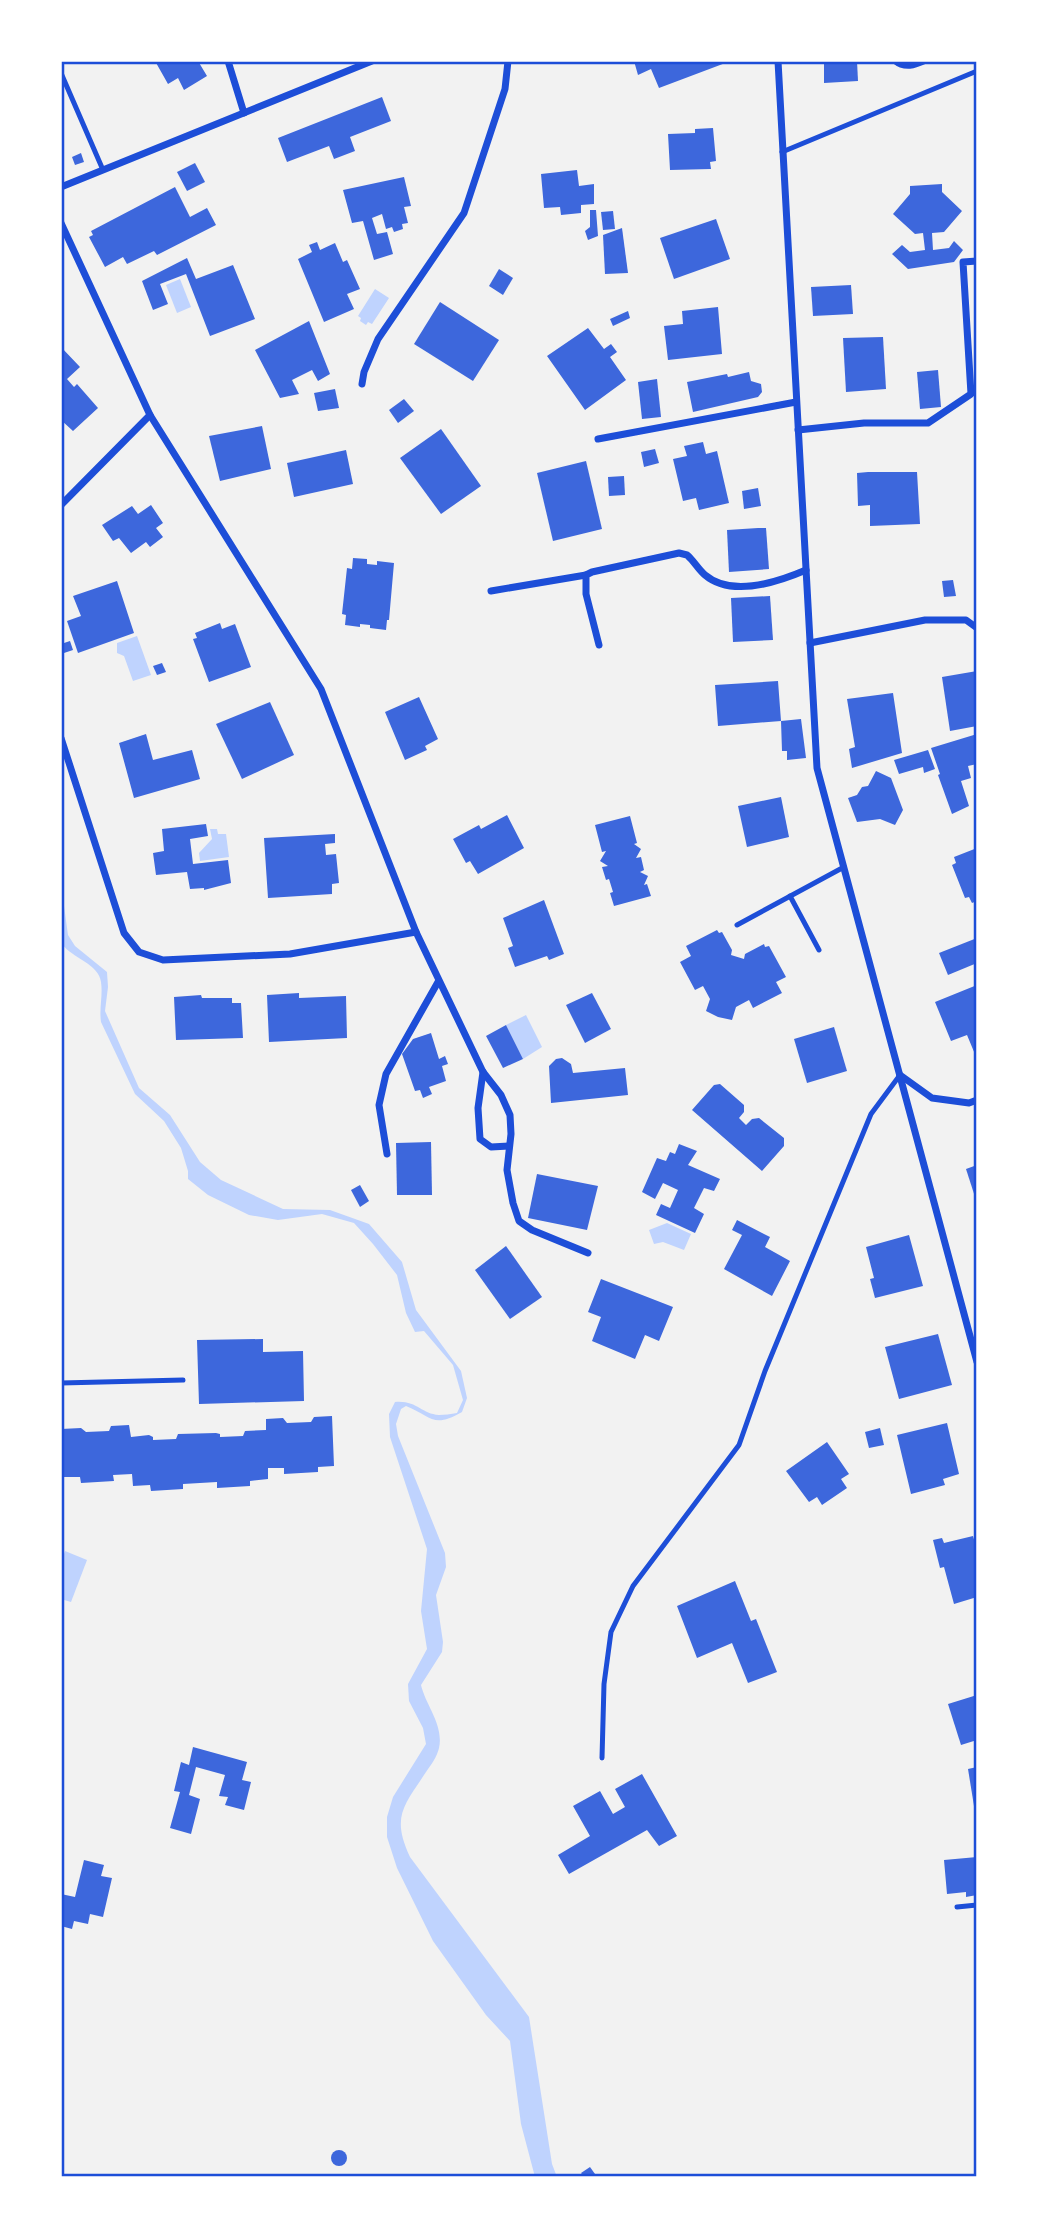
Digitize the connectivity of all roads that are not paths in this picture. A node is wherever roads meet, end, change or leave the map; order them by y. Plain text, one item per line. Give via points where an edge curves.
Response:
1 (228, 61) edge
2 (372, 61) edge
3 (508, 61) edge
4 (778, 61) edge
5 (894, 61) edge
6 (926, 61) edge
7 (977, 71) edge
8 (61, 73) edge
9 (244, 113) junction
10 (782, 152) junction
11 (103, 170) junction
12 (61, 187) edge
13 (61, 223) edge
14 (977, 261) edge
15 (362, 384) dead end
16 (796, 402) junction
17 (150, 415) junction
18 (798, 430) junction
19 (598, 439) dead end
20 (61, 505) edge
21 (806, 570) junction
22 (586, 575) junction
23 (491, 591) dead end
24 (977, 628) edge
25 (810, 643) junction
26 (599, 645) dead end
27 (61, 738) edge
28 (844, 867) junction
29 (790, 896) junction
30 (737, 925) dead end
31 (416, 932) junction
32 (819, 950) dead end
33 (438, 982) junction
34 (483, 1072) junction
35 (900, 1075) junction
36 (977, 1100) edge
37 (509, 1146) junction
38 (387, 1154) dead end
39 (587, 1253) dead end
40 (974, 1344) edge
41 (977, 1362) edge
42 (183, 1380) dead end
43 (61, 1383) edge
44 (603, 1758) dead end
45 (977, 1905) edge
46 (957, 1907) dead end

1 - 9 street
2 - 9 street
3 - 15 street via 505,89 464,213 378,339
4 - 10 street
5 - 6 lane via 912,67
7 - 10 lane
8 - 11 lane
9 - 11 street
10 - 16 street
11 - 12 street
13 - 17 street
14 - 18 street via 963,262 971,394 928,423
16 - 18 street
16 - 19 street
17 - 20 street
17 - 31 street via 321,689
18 - 21 street
21 - 22 street via 767,583 727,586 704,575 687,555 679,553
21 - 25 street
22 - 23 street
22 - 26 street
24 - 25 street via 966,620 925,620
25 - 28 street via 817,768
27 - 31 street via 124,933 139,952 163,960 290,954
28 - 29 lane
28 - 35 street
29 - 30 lane
29 - 32 lane
31 - 33 street
33 - 34 street
33 - 38 street via 386,1074 379,1105
34 - 37 street via 509,1115
34 - 37 street via 480,1139 491,1147
35 - 36 street via 932,1098
35 - 40 street
35 - 44 lane via 871,1114 739,1445 633,1586 611,1632 604,1684
37 - 39 street via 508,1170 519,1221
40 - 41 street
42 - 43 lane
45 - 46 lane

